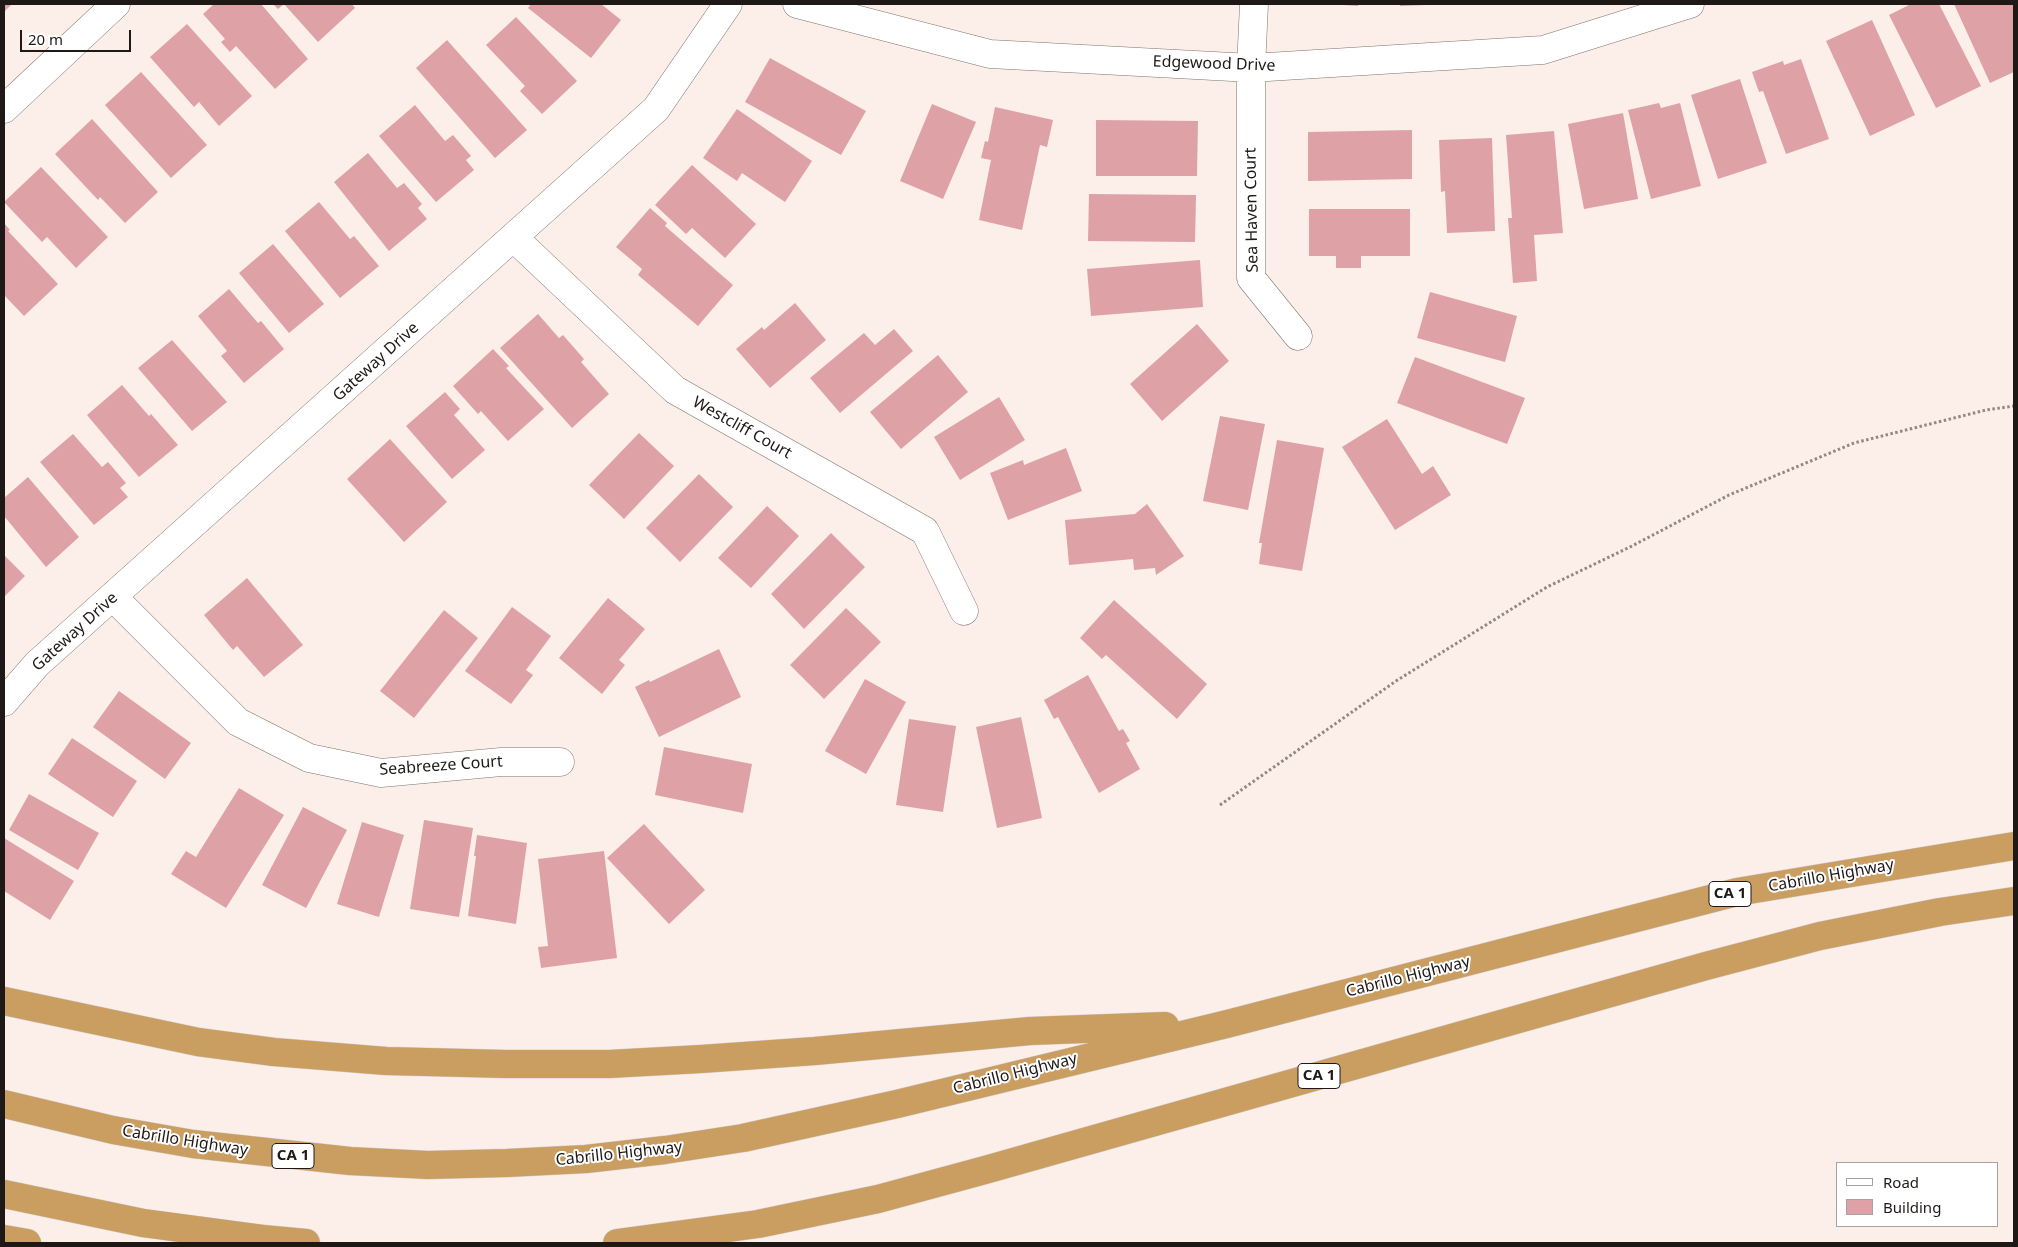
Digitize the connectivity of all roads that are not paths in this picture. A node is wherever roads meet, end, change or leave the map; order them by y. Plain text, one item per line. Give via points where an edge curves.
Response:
1 (116, 4) edge
2 (728, 4) edge
3 (797, 4) edge
4 (1254, 4) edge
5 (1690, 4) edge
6 (1252, 68) junction
7 (4, 109) edge
8 (514, 238) junction
9 (1298, 336) dead end
10 (114, 597) junction
11 (964, 611) dead end
12 (4, 702) edge
13 (560, 762) dead end
14 (2014, 846) edge
15 (2014, 901) edge
16 (4, 985) edge
17 (4, 1001) edge
18 (1227, 1024) junction
19 (198, 1042) junction
20 (4, 1104) edge
21 (4, 1194) edge
22 (4, 1239) edge
23 (27, 1243) edge
24 (306, 1243) edge
25 (619, 1243) edge

1 - 7 street
2 - 8 street, Gateway Drive via 656,109
3 - 6 street, Edgewood Drive via 990,54
4 - 6 street, Sea Haven Court
5 - 6 street, Edgewood Drive via 1543,50
6 - 9 street, Sea Haven Court via 1251,278
8 - 10 street, Gateway Drive
8 - 11 street, Westcliff Court via 675,390 925,531
10 - 12 street, Gateway Drive via 37,664
10 - 13 street, Seabreeze Court via 238,722 309,758 381,773 501,762
14 - 18 highway, Cabrillo Highway / CA 1 via 1737,892
15 - 25 highway, CA 1 via 1820,936 878,1198 758,1224
16 - 19 highway
17 - 19 highway
18 - 19 highway via 1030,1031 815,1052 609,1064 386,1061
18 - 20 highway, Cabrillo Highway / CA 1 via 743,1138 586,1159 428,1164 272,1154 104,1128
21 - 24 highway via 143,1223
22 - 23 highway

